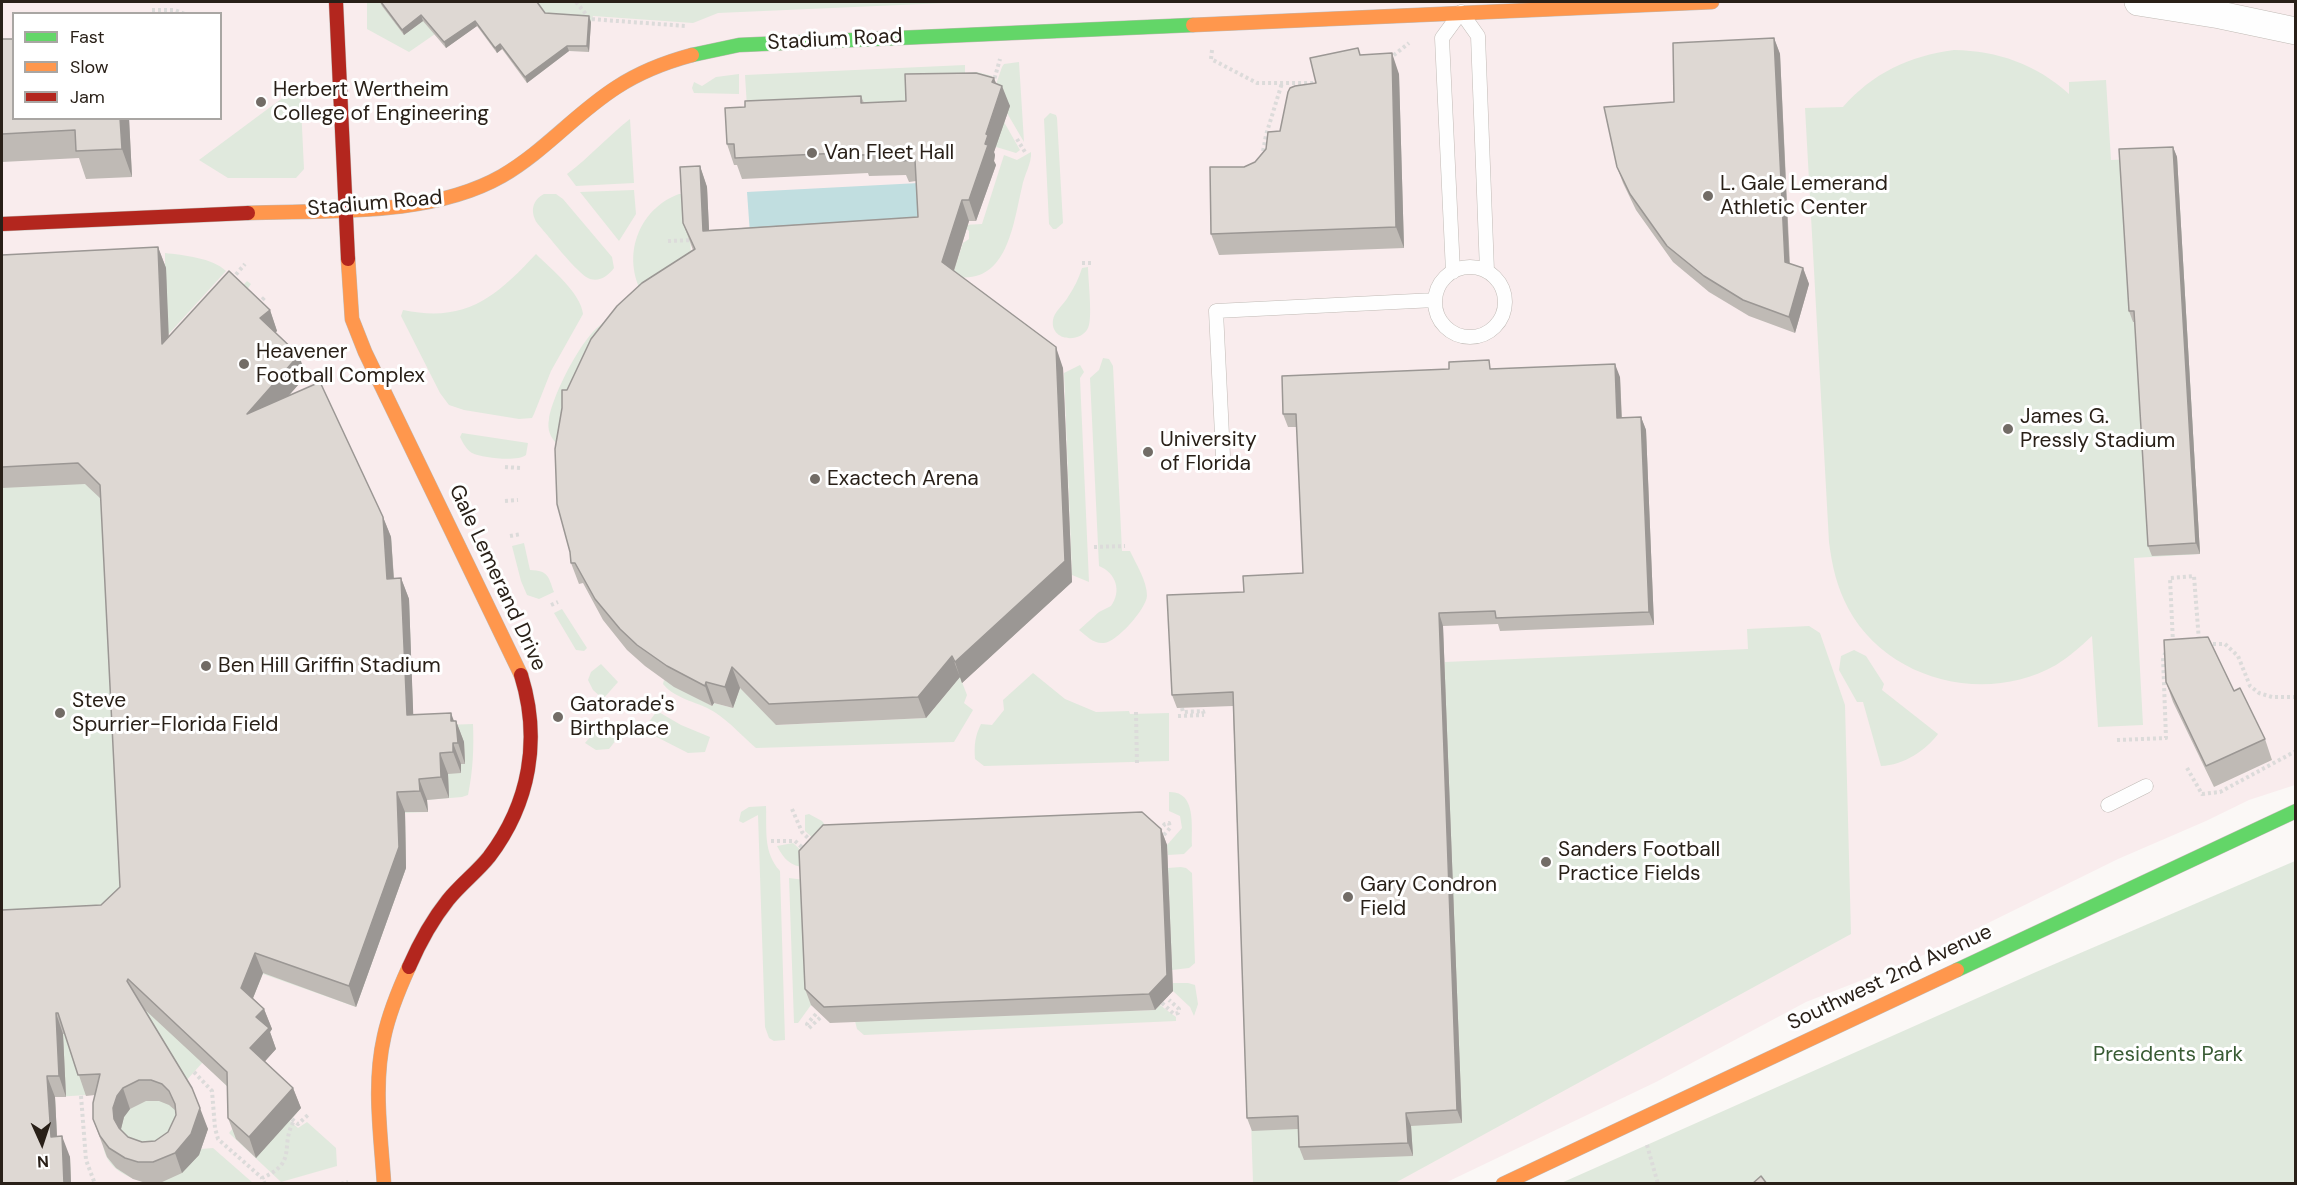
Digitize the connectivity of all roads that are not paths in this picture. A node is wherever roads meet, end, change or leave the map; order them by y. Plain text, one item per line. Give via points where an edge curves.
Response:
1 (336, 2) edge
2 (1712, 2) edge
3 (2138, 2) edge
4 (1461, 12) junction
5 (2295, 31) edge
6 (346, 209) junction
7 (2, 224) edge
8 (1453, 272) junction
9 (1486, 272) junction
10 (1435, 300) junction
11 (1223, 456) dead end
12 (2146, 786) dead end
13 (2108, 804) dead end
14 (2295, 811) edge
15 (384, 1184) edge
16 (1503, 1184) edge

1 - 6 street, Gale Lemerand Drive
2 - 4 street, Stadium Road
3 - 5 street
4 - 6 street, Stadium Road via 715,48 658,66 615,88 519,167 482,186 436,200
4 - 8 lane via 1442,38
4 - 9 lane via 1478,36
6 - 7 street, Stadium Road
6 - 15 street, Gale Lemerand Drive via 350,306 355,327 518,665 532,722 528,778 513,820 487,860 443,906 420,944 389,1016 379,1074
8 - 9 lane via 1476,268
8 - 10 lane via 1444,279
9 - 10 lane via 1496,278 1505,299 1500,321 1492,330 1471,338 1459,336 1441,322
10 - 11 lane via 1216,311
12 - 13 lane
14 - 16 street, Southwest 2nd Avenue

